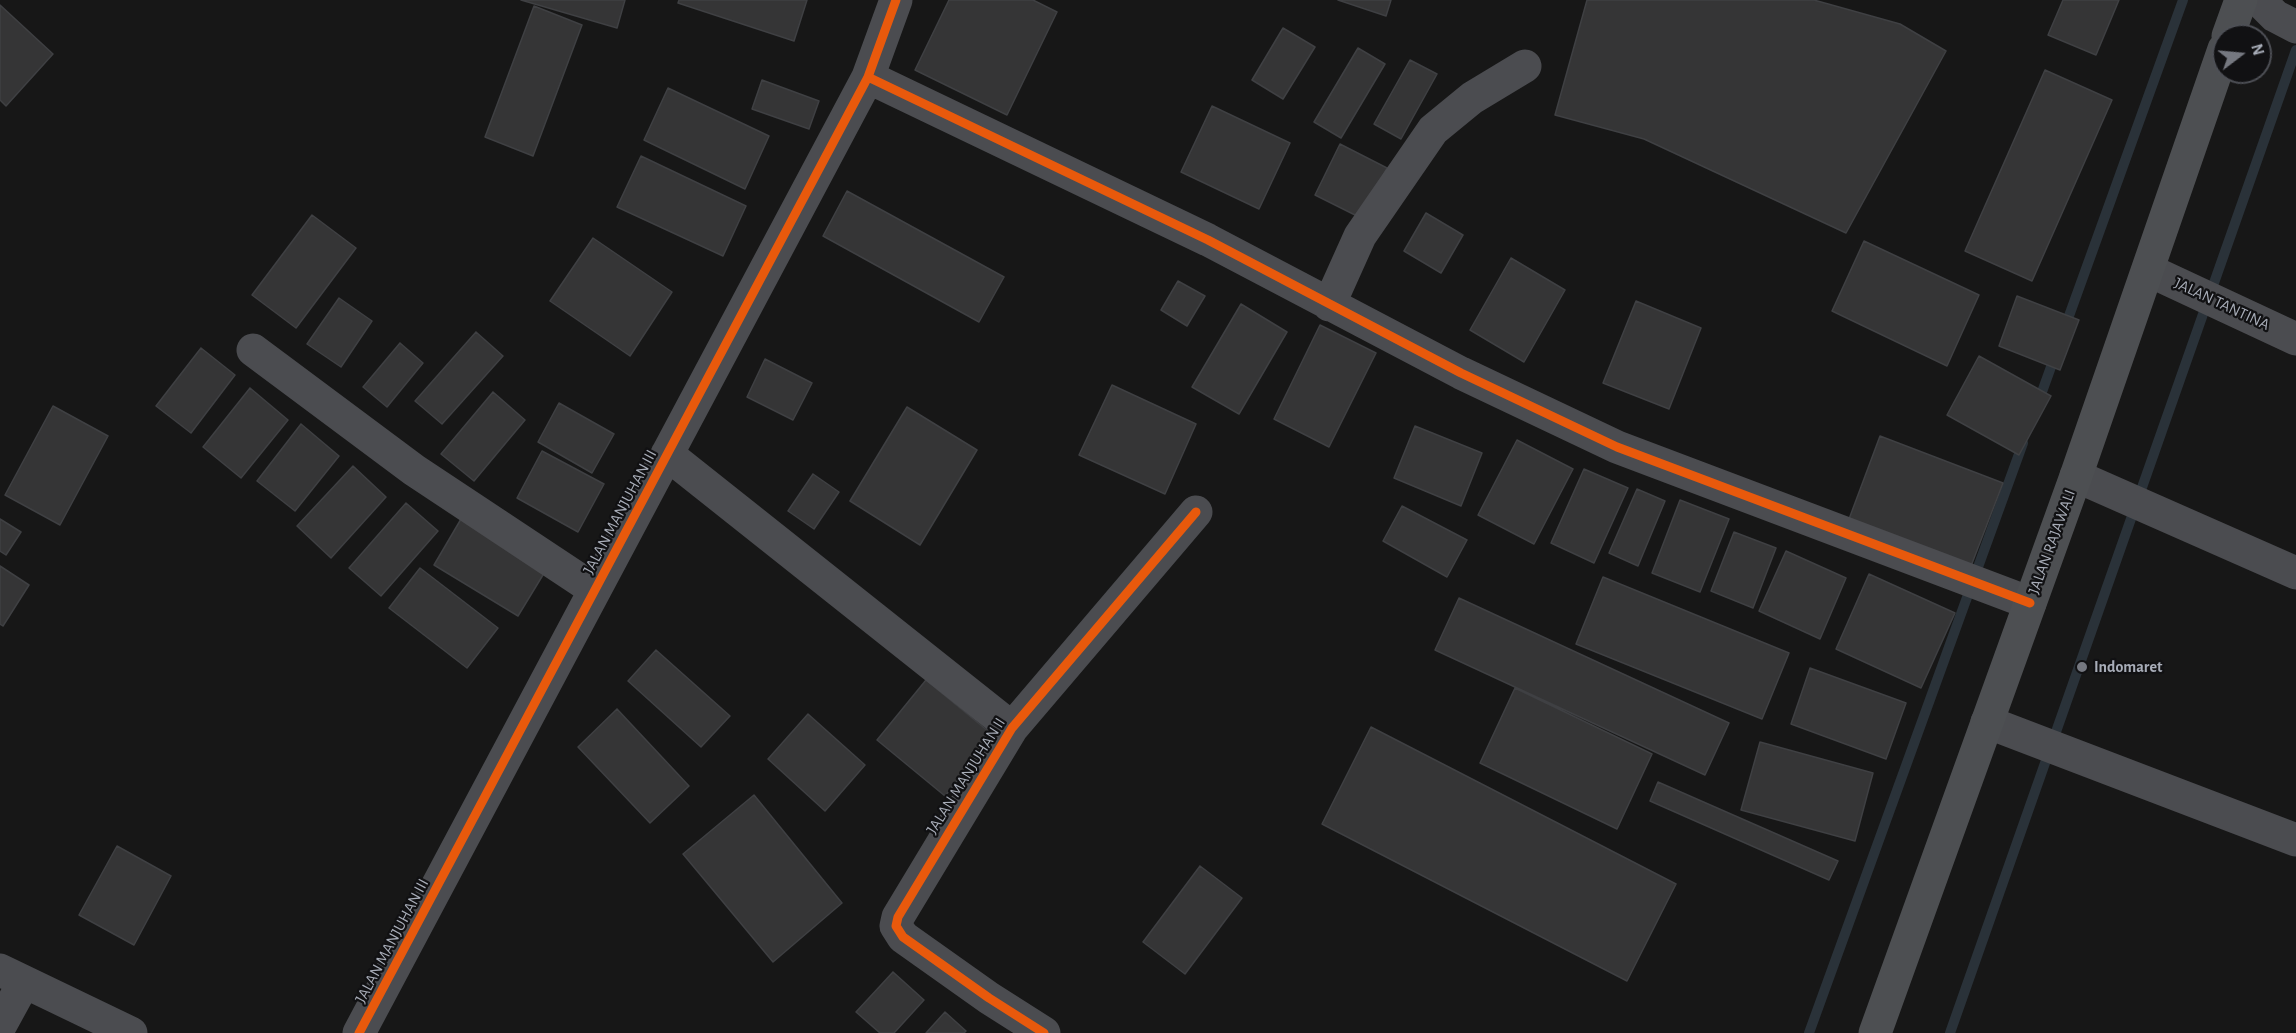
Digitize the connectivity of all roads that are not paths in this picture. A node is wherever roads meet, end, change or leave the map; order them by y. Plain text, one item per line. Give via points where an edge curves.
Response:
1 (896, 0) edge
2 (2241, 0) edge
3 (2259, 0) edge
4 (2233, 24) edge
5 (2296, 27) edge
6 (1525, 66) dead end
7 (868, 77) junction
8 (2212, 84) edge
9 (2148, 270) junction
10 (1329, 305) junction
11 (2296, 339) edge
12 (253, 350) dead end
13 (667, 454) junction
14 (2076, 476) junction
15 (1196, 512) dead end
16 (2296, 573) edge
17 (595, 590) junction
18 (2030, 603) junction
19 (1987, 722) junction
20 (1012, 728) junction
21 (2296, 840) edge
22 (12, 976) edge
23 (0, 1026) edge
24 (131, 1033) edge
25 (359, 1033) edge
26 (1044, 1033) edge
27 (1875, 1033) edge

1 - 7 street, JALAN MANJUHAN III
2 - 4 main road
3 - 5 street via 2275,16
6 - 10 street via 1472,98 1433,130 1360,236
7 - 10 street via 1208,240
7 - 13 street, JALAN MANJUHAN III
8 - 9 main road, JALAN RAJAWALI
9 - 11 street, JALAN TANTINA
9 - 14 main road, JALAN RAJAWALI
10 - 18 street via 1617,447
12 - 17 street via 422,476
13 - 17 street, JALAN MANJUHAN III
13 - 20 street
14 - 16 street
14 - 18 main road, JALAN RAJAWALI
15 - 20 street, JALAN MANJUHAN II
17 - 25 street, JALAN MANJUHAN III
18 - 19 main road, JALAN RAJAWALI
19 - 21 street
19 - 27 main road, JALAN RAJAWALI
20 - 26 street, JALAN MANJUHAN II via 896,926 918,948
22 - 23 street
22 - 24 street

